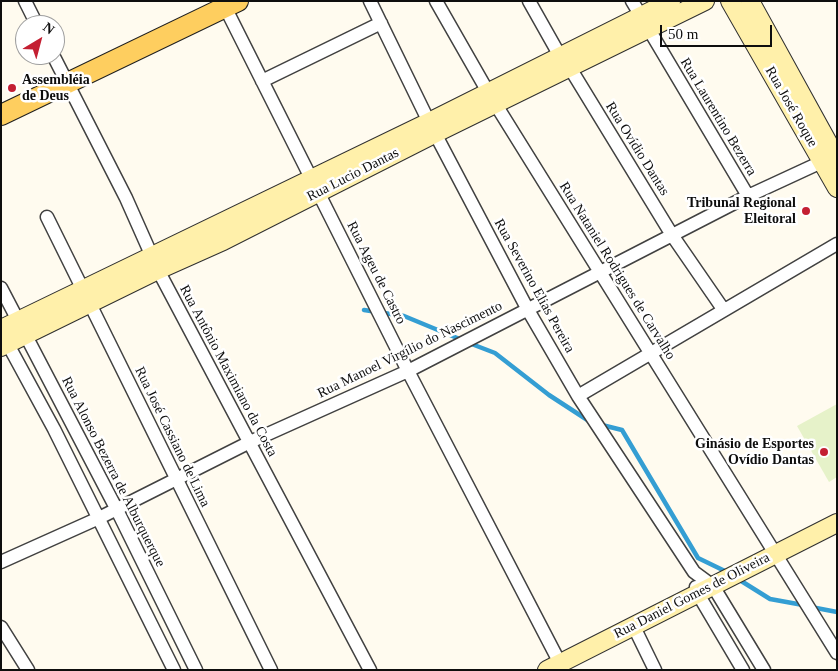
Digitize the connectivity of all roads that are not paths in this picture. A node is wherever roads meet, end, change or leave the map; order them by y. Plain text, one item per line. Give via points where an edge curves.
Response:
1 (25, 1) edge
2 (370, 1) edge
3 (436, 1) edge
4 (529, 1) edge
5 (671, 1) edge
6 (705, 1) edge
7 (730, 1) edge
8 (750, 1) edge
9 (229, 3) edge
10 (32, 15) edge
11 (640, 15) edge
12 (381, 23) junction
13 (565, 62) junction
14 (58, 65) edge
15 (262, 81) junction
16 (67, 82) junction
17 (492, 98) junction
18 (1, 115) edge
19 (433, 127) junction
20 (832, 158) edge
21 (315, 186) junction
22 (837, 188) edge
23 (748, 196) junction
24 (47, 217) dead end
25 (672, 235) junction
26 (837, 244) edge
27 (154, 263) junction
28 (599, 274) junction
29 (1, 288) edge
30 (87, 296) junction
31 (723, 309) junction
32 (528, 310) junction
33 (22, 328) junction
34 (3, 338) edge
35 (651, 353) junction
36 (408, 371) junction
37 (578, 396) junction
38 (71, 421) junction
39 (54, 429) junction
40 (250, 442) junction
41 (176, 479) junction
42 (117, 510) junction
43 (99, 518) junction
44 (837, 522) edge
45 (776, 554) junction
46 (1, 562) edge
47 (705, 590) junction
48 (1, 627) edge
49 (634, 627) junction
50 (837, 653) edge
51 (557, 667) edge
52 (28, 670) edge
53 (174, 670) edge
54 (196, 670) edge
55 (271, 670) edge
56 (370, 670) edge
57 (655, 670) edge
58 (743, 670) edge
59 (764, 670) edge

1 - 10 street
2 - 12 street, Rua Severino Elias Pereira
3 - 17 street, Rua Nataniel Rodrigues de Carvalho
4 - 13 street, Rua Ovídio Dantas
5 - 11 street, Rua Lucio Dantas
6 - 11 street, Rua Lucio Dantas
7 - 20 street, Rua José Roque
8 - 20 street, Rua José Roque
9 - 15 street, Rua Ageu de Castro
9 - 16 main road
11 - 13 street, Rua Lucio Dantas
11 - 23 street, Rua Laurentino Bezerra
12 - 15 street
12 - 19 street, Rua Severino Elias Pereira
13 - 17 street, Rua Lucio Dantas
13 - 25 street, Rua Ovídio Dantas
14 - 16 street, Rua Antônio Maximiano da Costa
15 - 21 street, Rua Ageu de Castro
16 - 18 main road
16 - 27 street, Rua Antônio Maximiano da Costa via 126,198
17 - 19 street, Rua Lucio Dantas
17 - 28 street, Rua Nataniel Rodrigues de Carvalho
19 - 21 street, Rua Lucio Dantas
19 - 32 street, Rua Severino Elias Pereira
20 - 22 street, Rua José Roque
20 - 23 street, Rua Manoel Virgílio do Nascimento
21 - 27 street, Rua Lucio Dantas
21 - 36 street, Rua Ageu de Castro
23 - 25 street, Rua Manoel Virgílio do Nascimento
24 - 30 street, Rua José Cassiano de Lima
25 - 28 street, Rua Manoel Virgílio do Nascimento
25 - 31 street, Rua Ovídio Dantas
26 - 31 street
27 - 30 street, Rua Lucio Dantas
27 - 40 street, Rua Antônio Maximiano da Costa
28 - 32 street, Rua Manoel Virgílio do Nascimento
28 - 35 street, Rua Nataniel Rodrigues de Carvalho
29 - 33 street, Rua Alonso Bezerra de Alburquerque
30 - 33 street, Rua Lucio Dantas
30 - 41 street, Rua José Cassiano de Lima
31 - 35 street
32 - 36 street, Rua Manoel Virgílio do Nascimento
32 - 37 street, Rua Severino Elias Pereira
33 - 34 street, Rua Lucio Dantas
33 - 38 street, Rua Alonso Bezerra de Alburquerque
34 - 39 street
35 - 37 street
35 - 45 street, Rua Nataniel Rodrigues de Carvalho
36 - 40 street, Rua Manoel Virgílio do Nascimento
36 - 51 street, Rua Ageu de Castro
37 - 47 street, Rua Severino Elias Pereira
38 - 39 street
38 - 42 street, Rua Alonso Bezerra de Alburquerque
39 - 43 street
40 - 41 street, Rua Manoel Virgílio do Nascimento
40 - 56 street, Rua Antônio Maximiano da Costa
41 - 42 street, Rua Manoel Virgílio do Nascimento
41 - 55 street, Rua José Cassiano de Lima
42 - 43 street, Rua Manoel Virgílio do Nascimento
42 - 54 street, Rua Alonso Bezerra de Alburquerque
43 - 46 street, Rua Manoel Virgílio do Nascimento
43 - 53 street
44 - 45 street, Rua Daniel Gomes de Oliveira
45 - 47 street, Rua Daniel Gomes de Oliveira
45 - 50 street, Rua Nataniel Rodrigues de Carvalho
47 - 49 street, Rua Daniel Gomes de Oliveira
47 - 58 street
47 - 59 street
48 - 52 street
49 - 51 street, Rua Daniel Gomes de Oliveira
49 - 57 street

